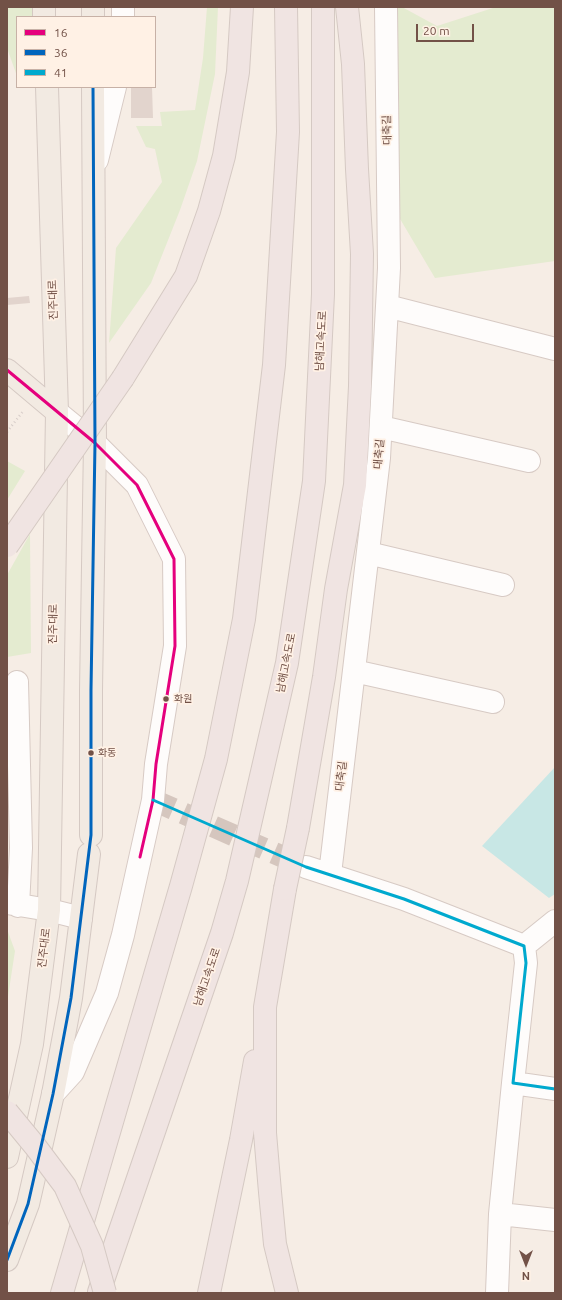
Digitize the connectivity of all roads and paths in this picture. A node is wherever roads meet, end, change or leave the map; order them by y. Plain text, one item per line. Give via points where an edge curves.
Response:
1 (242, 7) edge
2 (286, 7) edge
3 (323, 7) edge
4 (347, 7) edge
5 (386, 7) edge
6 (47, 88) edge
7 (93, 88) edge
8 (115, 88) edge
9 (94, 177) junction
10 (387, 306) junction
11 (555, 349) edge
12 (7, 370) edge
13 (37, 394) junction
14 (57, 412) junction
15 (381, 427) junction
16 (7, 432) edge
17 (95, 443) junction
18 (529, 461) dead end
19 (7, 546) edge
20 (368, 553) junction
21 (503, 585) dead end
22 (354, 671) junction
23 (17, 682) dead end
24 (492, 702) dead end
25 (306, 867) tunnel mouth
26 (330, 874) junction
27 (13, 905) edge
28 (49, 910) junction
29 (81, 918) junction
30 (555, 921) edge
31 (524, 946) junction
32 (264, 1007) junction
33 (513, 1083) junction
34 (555, 1089) edge
35 (53, 1094) junction
36 (7, 1112) edge
37 (7, 1157) edge
38 (500, 1214) junction
39 (555, 1220) edge
40 (7, 1260) edge
41 (62, 1293) edge
42 (99, 1293) edge
43 (104, 1293) edge
44 (209, 1293) edge
45 (287, 1293) edge
46 (497, 1293) edge

1 - 19 highway, bridge via 238,72 224,156 209,211 186,276 123,378
2 - 41 highway via 288,132 274,365 244,619 216,759
3 - 42 highway, 남해고속도로 via 323,294 314,481 287,663 237,881 222,933
4 - 32 highway, bridge via 353,64 362,254 355,485 298,828
5 - 10 street, 대축길 via 389,268
6 - 14 main road, 진주대로
7 - 9 main road
8 - 9 street
9 - 17 main road
10 - 11 street
10 - 15 street, 대축길
12 - 13 main road
13 - 14 main road
13 - 16 path
14 - 17 street
14 - 28 main road, 진주대로
15 - 18 street
15 - 20 street, 대축길
17 - 29 main road via 90,844
17 - 35 street via 137,485 174,559 175,646 156,764 153,800 123,935 109,986 73,1072
20 - 21 street
20 - 22 street, 대축길
22 - 24 street
22 - 26 street, 대축길
23 - 27 street via 21,848
25 - 26 street
26 - 31 street via 404,899
27 - 28 street
28 - 29 street
28 - 37 main road, 진주대로 via 32,1044
29 - 35 main road via 71,998
30 - 31 street
31 - 33 street via 526,963
32 - 44 highway via 241,1140
32 - 45 highway via 265,1133 275,1244
33 - 34 street
33 - 38 street
35 - 40 main road via 28,1204
36 - 43 highway, bridge via 65,1186 92,1246
38 - 39 street
38 - 46 street

